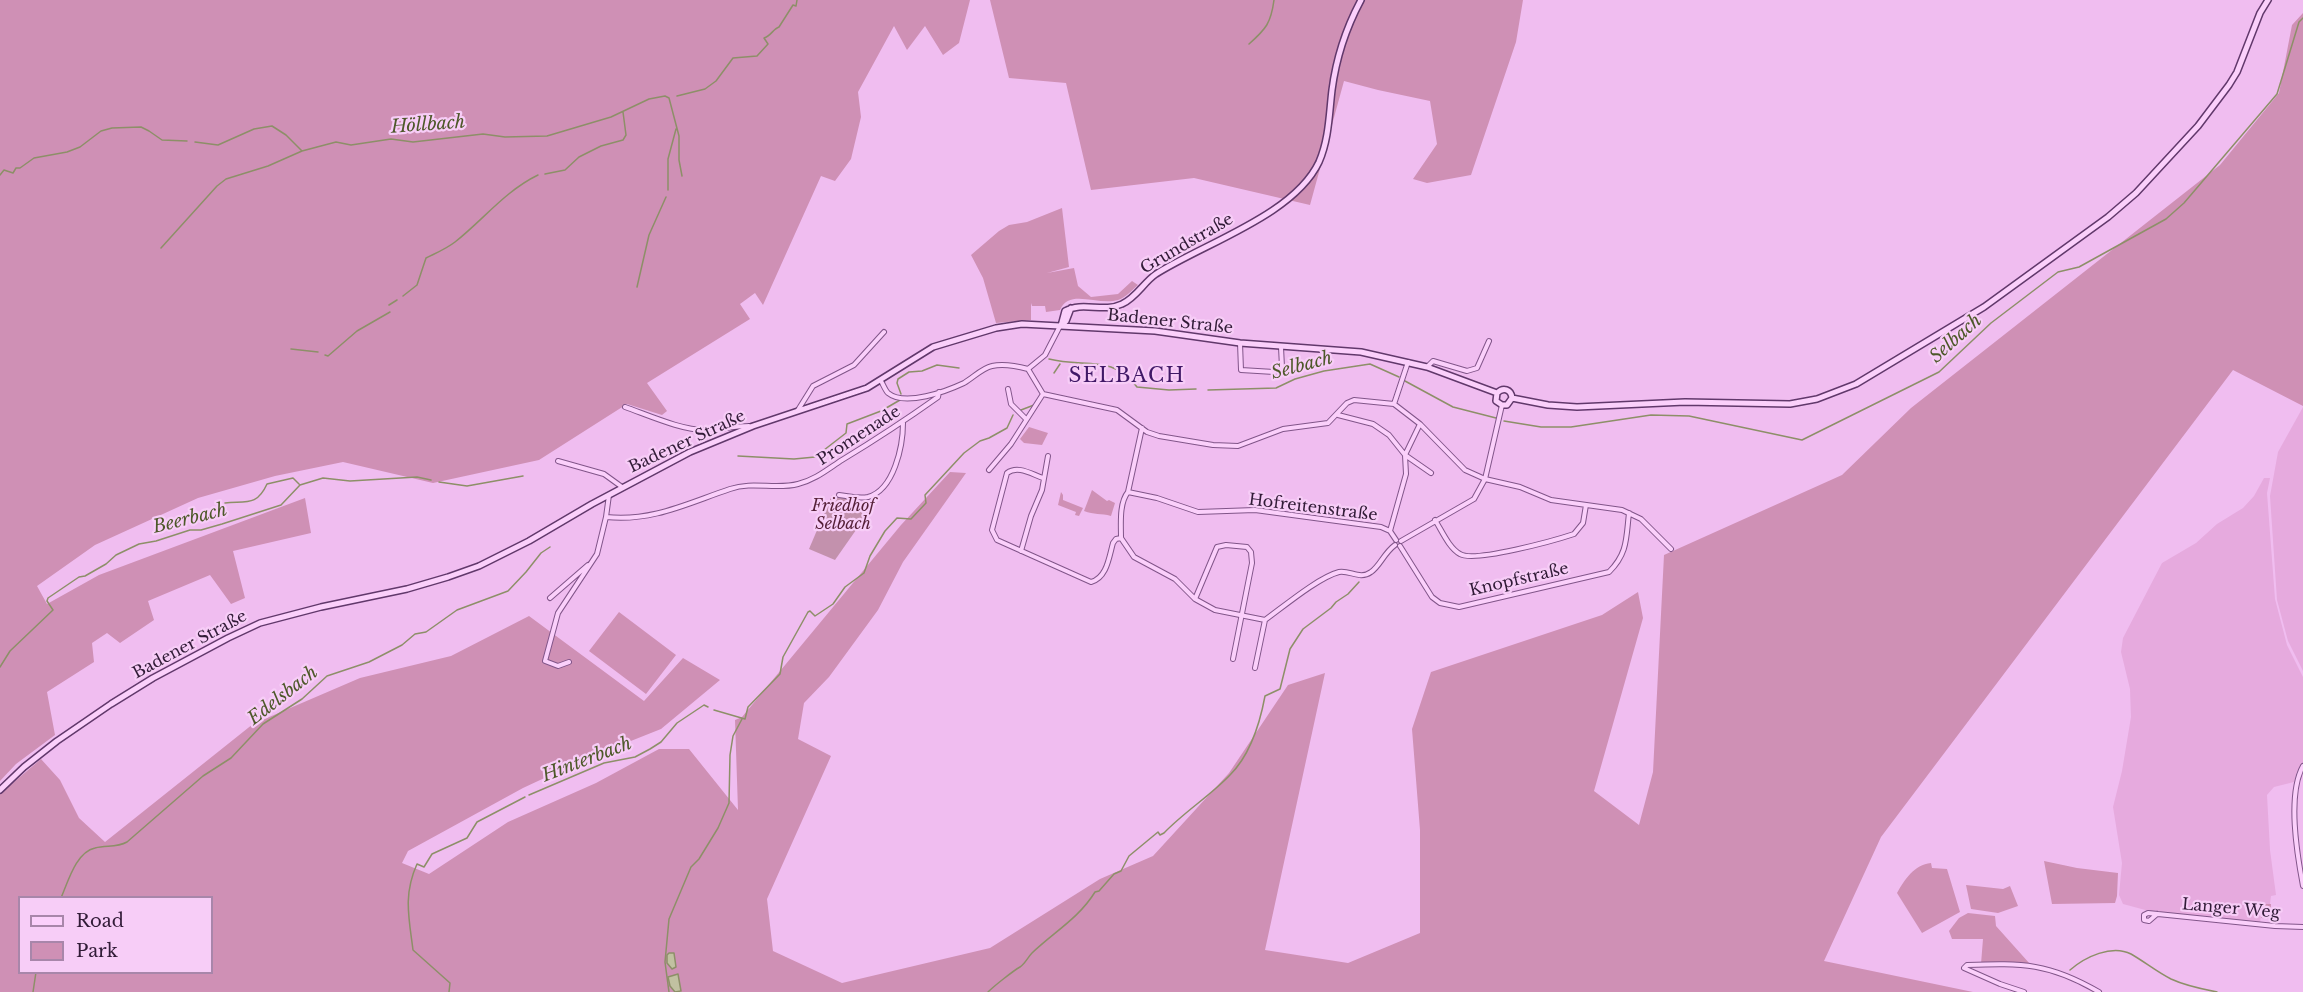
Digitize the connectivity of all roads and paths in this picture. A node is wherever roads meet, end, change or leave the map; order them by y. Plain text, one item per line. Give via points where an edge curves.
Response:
1 (1362, 0) edge
2 (2268, 0) edge
3 (1061, 326) junction
4 (884, 333) dead end
5 (1489, 341) dead end
6 (1240, 343) junction
7 (1281, 346) junction
8 (1408, 362) junction
9 (1427, 367) junction
10 (1028, 369) junction
11 (881, 381) junction
12 (1008, 389) dead end
13 (939, 392) junction
14 (1497, 393) junction
15 (1043, 394) junction
16 (1512, 398) junction
17 (1394, 404) junction
18 (1502, 405) junction
19 (625, 407) dead end
20 (797, 411) junction
21 (1337, 415) junction
22 (1026, 419) junction
23 (903, 423) junction
24 (1420, 424) junction
25 (753, 426) junction
26 (1142, 428) junction
27 (1405, 455) junction
28 (1048, 456) dead end
29 (558, 461) dead end
30 (989, 470) dead end
31 (1431, 473) dead end
32 (1043, 478) junction
33 (1485, 479) junction
34 (622, 487) junction
35 (1128, 492) junction
36 (609, 494) junction
37 (839, 495) dead end
38 (1586, 505) junction
39 (1629, 513) junction
40 (606, 517) junction
41 (1435, 520) junction
42 (1390, 531) junction
43 (1121, 538) junction
44 (1398, 543) junction
45 (1671, 549) dead end
46 (1021, 551) junction
47 (593, 561) junction
48 (550, 598) dead end
49 (1195, 599) junction
50 (1243, 617) junction
51 (1265, 620) junction
52 (1233, 659) dead end
53 (569, 662) dead end
54 (1255, 669) dead end
55 (2303, 766) edge
56 (0, 790) edge
57 (2303, 886) edge
58 (2157, 914) dead end
59 (2303, 927) edge
60 (2024, 992) edge
61 (2099, 992) edge

1 - 3 main road, Grundstraße via 1337,61 1324,150 1307,182 1284,204 1154,275 1122,304 1071,308 1063,314
2 - 16 main road via 2229,86 2136,193 1984,307 1856,384 1817,399 1790,404 1685,402 1577,407
3 - 6 main road, Badener Straße via 1155,331
3 - 10 street, Grundstraße via 1045,355
3 - 11 main road, Badener Straße via 1013,326 951,341 918,356
4 - 20 street via 854,365 813,386
5 - 9 street via 1473,371 1433,361
6 - 7 main road, Badener Straße
6 - 7 street via 1241,370 1280,370
7 - 8 main road, Badener Straße via 1361,352
8 - 9 main road, Badener Straße
8 - 17 street
9 - 14 main road, Badener Straße
10 - 13 street via 1005,364 990,366
10 - 15 street
11 - 13 street via 888,393 899,398 913,400
11 - 20 main road, Badener Straße
12 - 22 street via 1011,404
13 - 23 street, Promenade via 938,397
14 - 16 main road via 1506,390
14 - 18 main road via 1496,400
15 - 22 street
15 - 26 street via 1117,410
16 - 18 main road
17 - 21 street via 1354,400
17 - 24 street
18 - 33 street
19 - 25 street via 706,430
20 - 25 main road, Badener Straße
21 - 26 street via 1328,423 1283,429 1238,446 1196,443 1159,436
21 - 27 street via 1373,424 1389,435
22 - 30 street
23 - 37 street via 895,464 879,492 857,498
23 - 40 street, Promenade via 808,481 783,488 734,488 654,515
24 - 27 street, Hofreitenstraße
24 - 33 street via 1465,470
25 - 34 main road, Badener Straße via 690,452
26 - 35 street
27 - 31 street
27 - 42 street, Hofreitenstraße via 1406,474
28 - 32 street
29 - 34 street via 604,474
32 - 46 street
32 - 46 street via 1018,469 1007,473 992,533 997,540
33 - 38 street via 1551,500
33 - 41 street via 1473,499
34 - 36 main road, Badener Straße
35 - 42 street, Hofreitenstraße via 1198,512 1255,510
35 - 43 street via 1124,496
36 - 40 street
36 - 56 main road, Badener Straße via 529,541 448,578 260,623 228,638 111,704 57,741
38 - 39 street
38 - 41 street via 1583,523 1574,534 1477,558 1454,550
39 - 44 street, Knopfstraße via 1624,550 1610,572 1459,607 1432,597
39 - 45 street via 1641,519
40 - 47 street
41 - 44 street
42 - 44 street, Hofreitenstraße
43 - 46 street via 1113,543 1103,575 1091,582
43 - 49 street via 1134,557 1175,579
44 - 51 street via 1370,573 1360,576 1340,572
47 - 48 street
47 - 53 street via 558,613 545,661 558,666
49 - 50 street via 1215,610
49 - 50 street via 1217,547 1247,547 1252,563
50 - 51 street
50 - 52 street
51 - 54 street
55 - 57 street via 2295,800
58 - 59 street, Langer Weg
60 - 61 street via 1964,968 2011,964 2043,967

